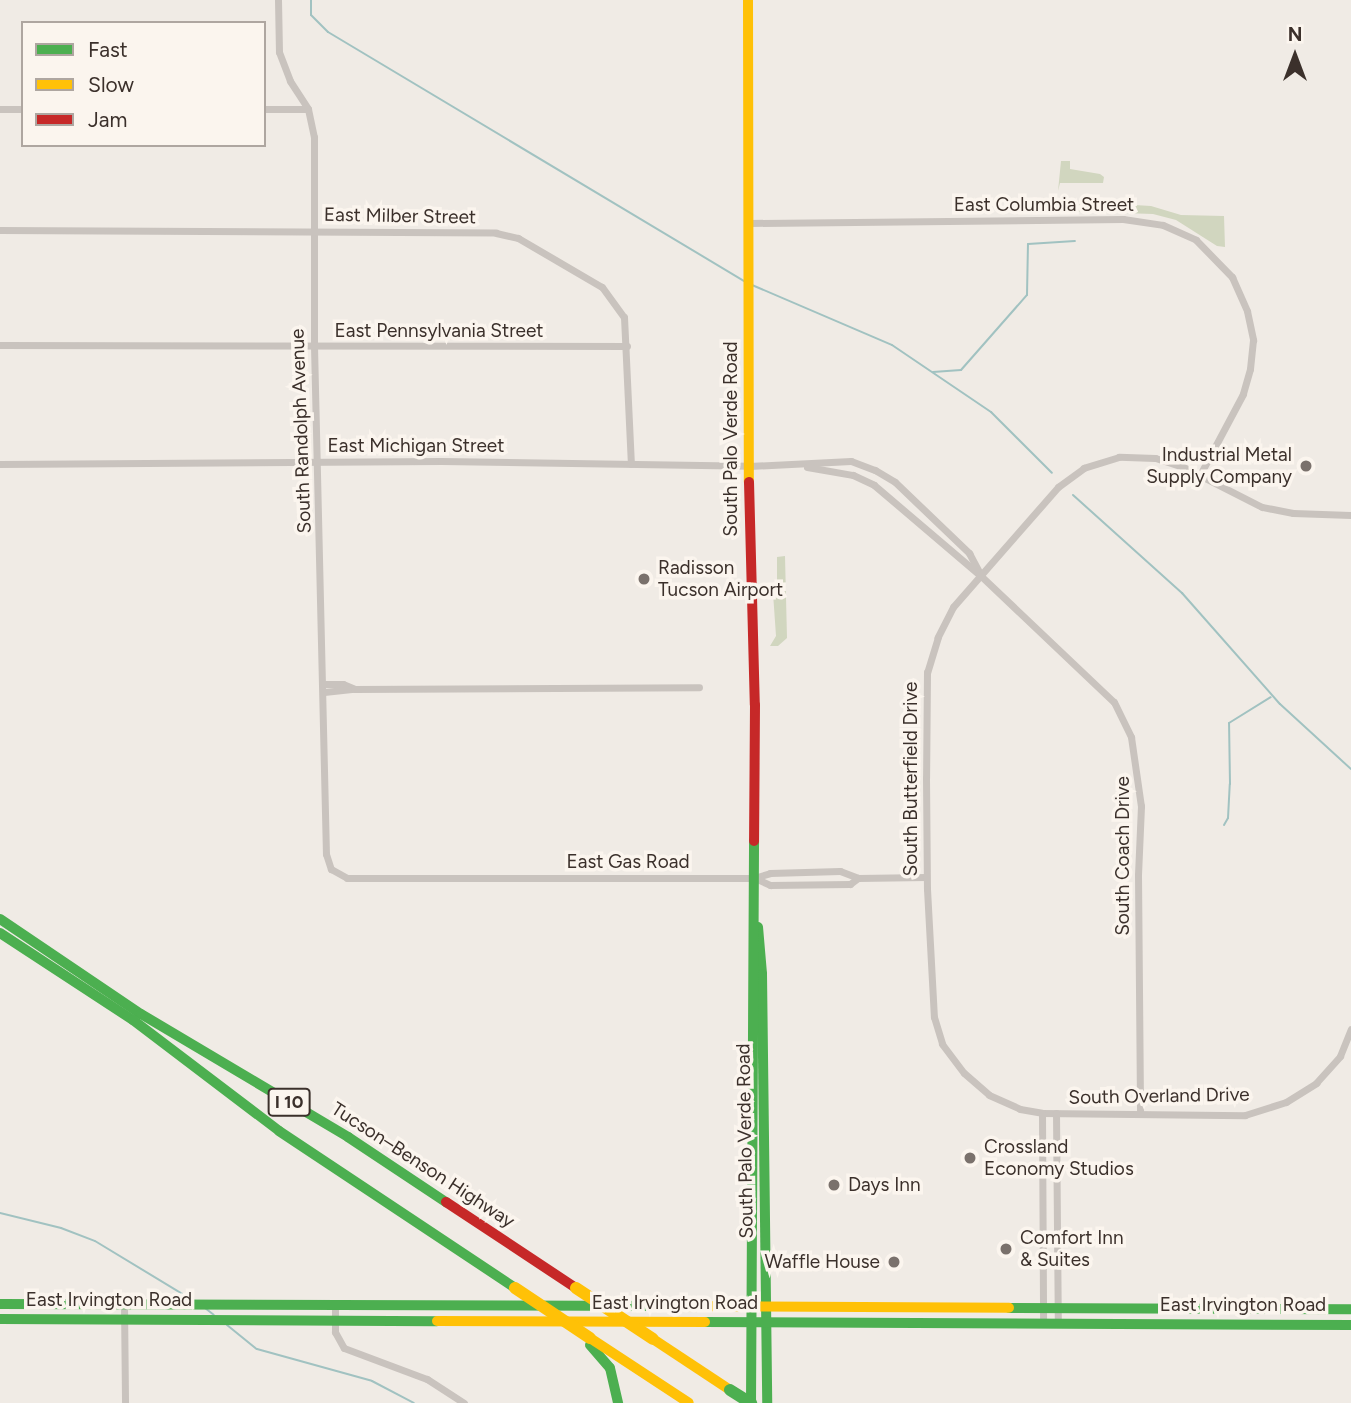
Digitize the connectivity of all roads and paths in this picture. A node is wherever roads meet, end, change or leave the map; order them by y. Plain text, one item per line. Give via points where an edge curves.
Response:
1 (278, 0) edge
2 (748, 0) edge
3 (0, 109) edge
4 (21, 109) edge
5 (266, 109) edge
6 (309, 109) junction
7 (750, 223) junction
8 (0, 230) edge
9 (313, 231) junction
10 (0, 345) edge
11 (314, 346) junction
12 (627, 346) junction
13 (318, 461) junction
14 (0, 464) edge
15 (631, 464) junction
16 (749, 466) junction
17 (799, 466) junction
18 (875, 470) junction
19 (1200, 475) junction
20 (867, 482) junction
21 (1351, 514) edge
22 (981, 576) junction
23 (699, 687) dead end
24 (324, 688) junction
25 (331, 869) joint
26 (926, 877) junction
27 (754, 878) junction
28 (858, 878) junction
29 (0, 919) edge
30 (0, 933) edge
31 (752, 1011) junction
32 (1351, 1029) edge
33 (764, 1082) junction
34 (1042, 1113) junction
35 (1056, 1113) junction
36 (1140, 1113) junction
37 (1057, 1175) junction
38 (0, 1304) edge
39 (124, 1304) junction
40 (335, 1306) junction
41 (751, 1307) junction
42 (767, 1307) junction
43 (1044, 1309) junction
44 (1058, 1309) junction
45 (1351, 1309) edge
46 (0, 1319) edge
47 (124, 1319) junction
48 (335, 1322) junction
49 (751, 1322) junction
50 (767, 1322) junction
51 (1044, 1323) junction
52 (1058, 1323) junction
53 (1351, 1325) edge
54 (585, 1338) junction
55 (125, 1403) edge
56 (464, 1403) edge
57 (618, 1403) edge
58 (689, 1403) edge
59 (751, 1403) edge
60 (767, 1403) edge

1 - 6 street, South Randolph Avenue via 279,52 290,81
2 - 7 main road, South Palo Verde Road
3 - 4 street
5 - 6 street
6 - 9 street, South Randolph Avenue via 314,137
7 - 16 main road, South Palo Verde Road
7 - 19 street, East Columbia Street via 1123,219 1164,225 1196,240 1232,277 1247,311 1252,340 1243,394
8 - 9 street, East Milber Street
9 - 11 street, South Randolph Avenue
9 - 12 street, East Milber Street via 496,233 518,238 602,287 624,317
10 - 11 street, East Pennsylvania Street
11 - 12 street, East Pennsylvania Street
11 - 13 street, South Randolph Avenue
12 - 15 street, East Milber Street
13 - 14 street, East Michigan Street
13 - 15 street, East Michigan Street
13 - 24 street, South Randolph Avenue
15 - 16 street, East Michigan Street
16 - 17 street, South Coach Drive
16 - 27 main road, South Palo Verde Road
17 - 18 street, South Coach Drive via 832,459
17 - 20 street, South Coach Drive via 853,475
18 - 20 street
18 - 22 street, South Coach Drive via 895,482 970,553
19 - 21 street via 1277,511
19 - 22 street, South Butterfield Drive via 1144,456 1094,463 1058,487
20 - 22 street, South Coach Drive
22 - 26 street, South Butterfield Drive via 953,607 926,672
22 - 36 street, South Coach Drive via 1114,702 1131,737 1141,808
23 - 24 street
24 - 25 street, South Randolph Avenue via 326,854
25 - 27 street, East Gas Road via 347,878
26 - 28 street, East Gas Road
26 - 34 street, South Butterfield Drive via 931,993 942,1044 989,1095
27 - 28 street, East Gas Road via 770,873 840,871
27 - 28 street via 770,885 849,884
27 - 31 main road, South Palo Verde Road
27 - 33 main road, South Palo Verde Road
29 - 59 main road, Tucson–Benson Highway / I 10, bridge via 141,1014 348,1137
30 - 54 main road, I 10, bridge via 133,1020 279,1131
31 - 33 main road via 757,1019
31 - 41 main road, South Palo Verde Road
32 - 36 street, South Overland Drive via 1339,1056 1316,1083 1286,1102 1245,1115
33 - 42 main road, South Palo Verde Road
34 - 35 street, South Butterfield Drive
34 - 37 street via 1052,1122
34 - 43 street
35 - 36 street, South Overland Drive
35 - 37 street
37 - 44 street
38 - 39 main road, East Irvington Road
39 - 40 main road, East Irvington Road
39 - 47 street
40 - 41 main road, East Irvington Road
40 - 48 street
41 - 42 main road, East Irvington Road
41 - 49 main road, South Palo Verde Road
42 - 43 main road, East Irvington Road
42 - 50 main road, South Palo Verde Road
43 - 44 main road, East Irvington Road
43 - 51 street
44 - 45 main road, East Irvington Road
44 - 52 street
46 - 47 main road, East Irvington Road
47 - 48 main road, East Irvington Road
47 - 55 street
48 - 49 main road, East Irvington Road
48 - 56 street via 344,1348 427,1379
49 - 50 main road, East Irvington Road
49 - 59 main road, South Palo Verde Road
50 - 51 main road, East Irvington Road
50 - 60 main road, South Palo Verde Road
51 - 52 main road, East Irvington Road
52 - 53 main road, East Irvington Road
54 - 57 main road via 607,1365
54 - 58 main road, I 10

